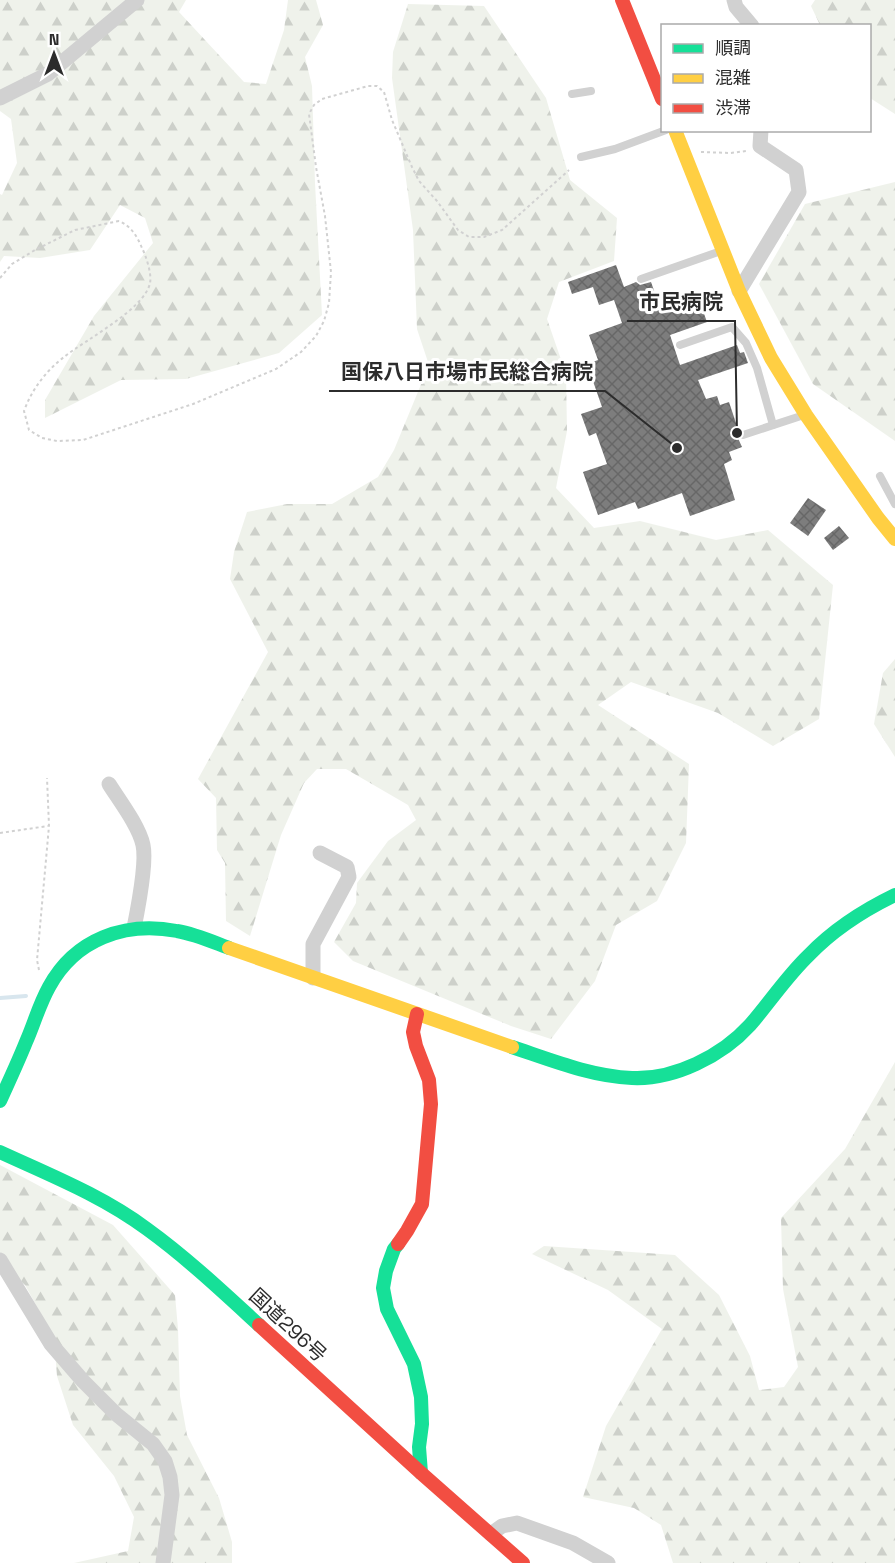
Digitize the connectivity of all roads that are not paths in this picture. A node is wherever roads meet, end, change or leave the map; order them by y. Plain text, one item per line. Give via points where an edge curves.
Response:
1 (137, 0) edge
2 (622, 0) edge
3 (734, 0) edge
4 (750, 24) edge
5 (591, 91) dead end
6 (572, 94) dead end
7 (661, 94) edge
8 (0, 98) edge
9 (661, 132) edge
10 (676, 132) edge
11 (761, 138) edge
12 (581, 157) dead end
13 (723, 250) junction
14 (641, 279) dead end
15 (739, 291) junction
16 (680, 345) dead end
17 (806, 415) junction
18 (773, 425) junction
19 (743, 435) dead end
20 (880, 476) dead end
21 (895, 504) edge
22 (878, 518) junction
23 (895, 539) edge
24 (110, 784) dead end
25 (320, 853) dead end
26 (895, 895) edge
27 (134, 928) junction
28 (314, 978) junction
29 (417, 1014) junction
30 (0, 1101) edge
31 (0, 1152) edge
32 (0, 1260) edge
33 (421, 1473) junction
34 (491, 1534) junction
35 (163, 1563) edge
36 (523, 1563) edge
37 (608, 1563) edge

1 - 8 street via 48,74
2 - 7 main road
3 - 4 street
5 - 6 lane
9 - 12 lane
10 - 13 main road
11 - 15 street via 796,170 799,192
13 - 14 lane
13 - 15 main road
15 - 17 main road via 771,358
16 - 18 lane via 732,327 746,343 757,368
17 - 18 lane
17 - 22 main road
18 - 19 lane
20 - 21 lane
21 - 22 lane
22 - 23 main road
24 - 27 street via 143,846
25 - 28 street via 347,867 349,877 314,944
26 - 29 main road via 841,927 808,955 748,1027 728,1044 683,1070 659,1076 605,1076
27 - 28 main road via 180,931
27 - 30 main road via 100,938 57,975 43,997
28 - 29 main road
29 - 33 main road via 413,1032 429,1080 431,1104 422,1204 394,1250 383,1288 387,1310 414,1364 421,1397
31 - 33 main road, 国道296号 via 107,1204 146,1228 226,1294
32 - 35 street via 51,1344 116,1414 153,1444 165,1461 172,1495
33 - 34 main road, 国道296号
34 - 36 main road, 国道296号
34 - 37 street via 502,1526 517,1523 573,1543

